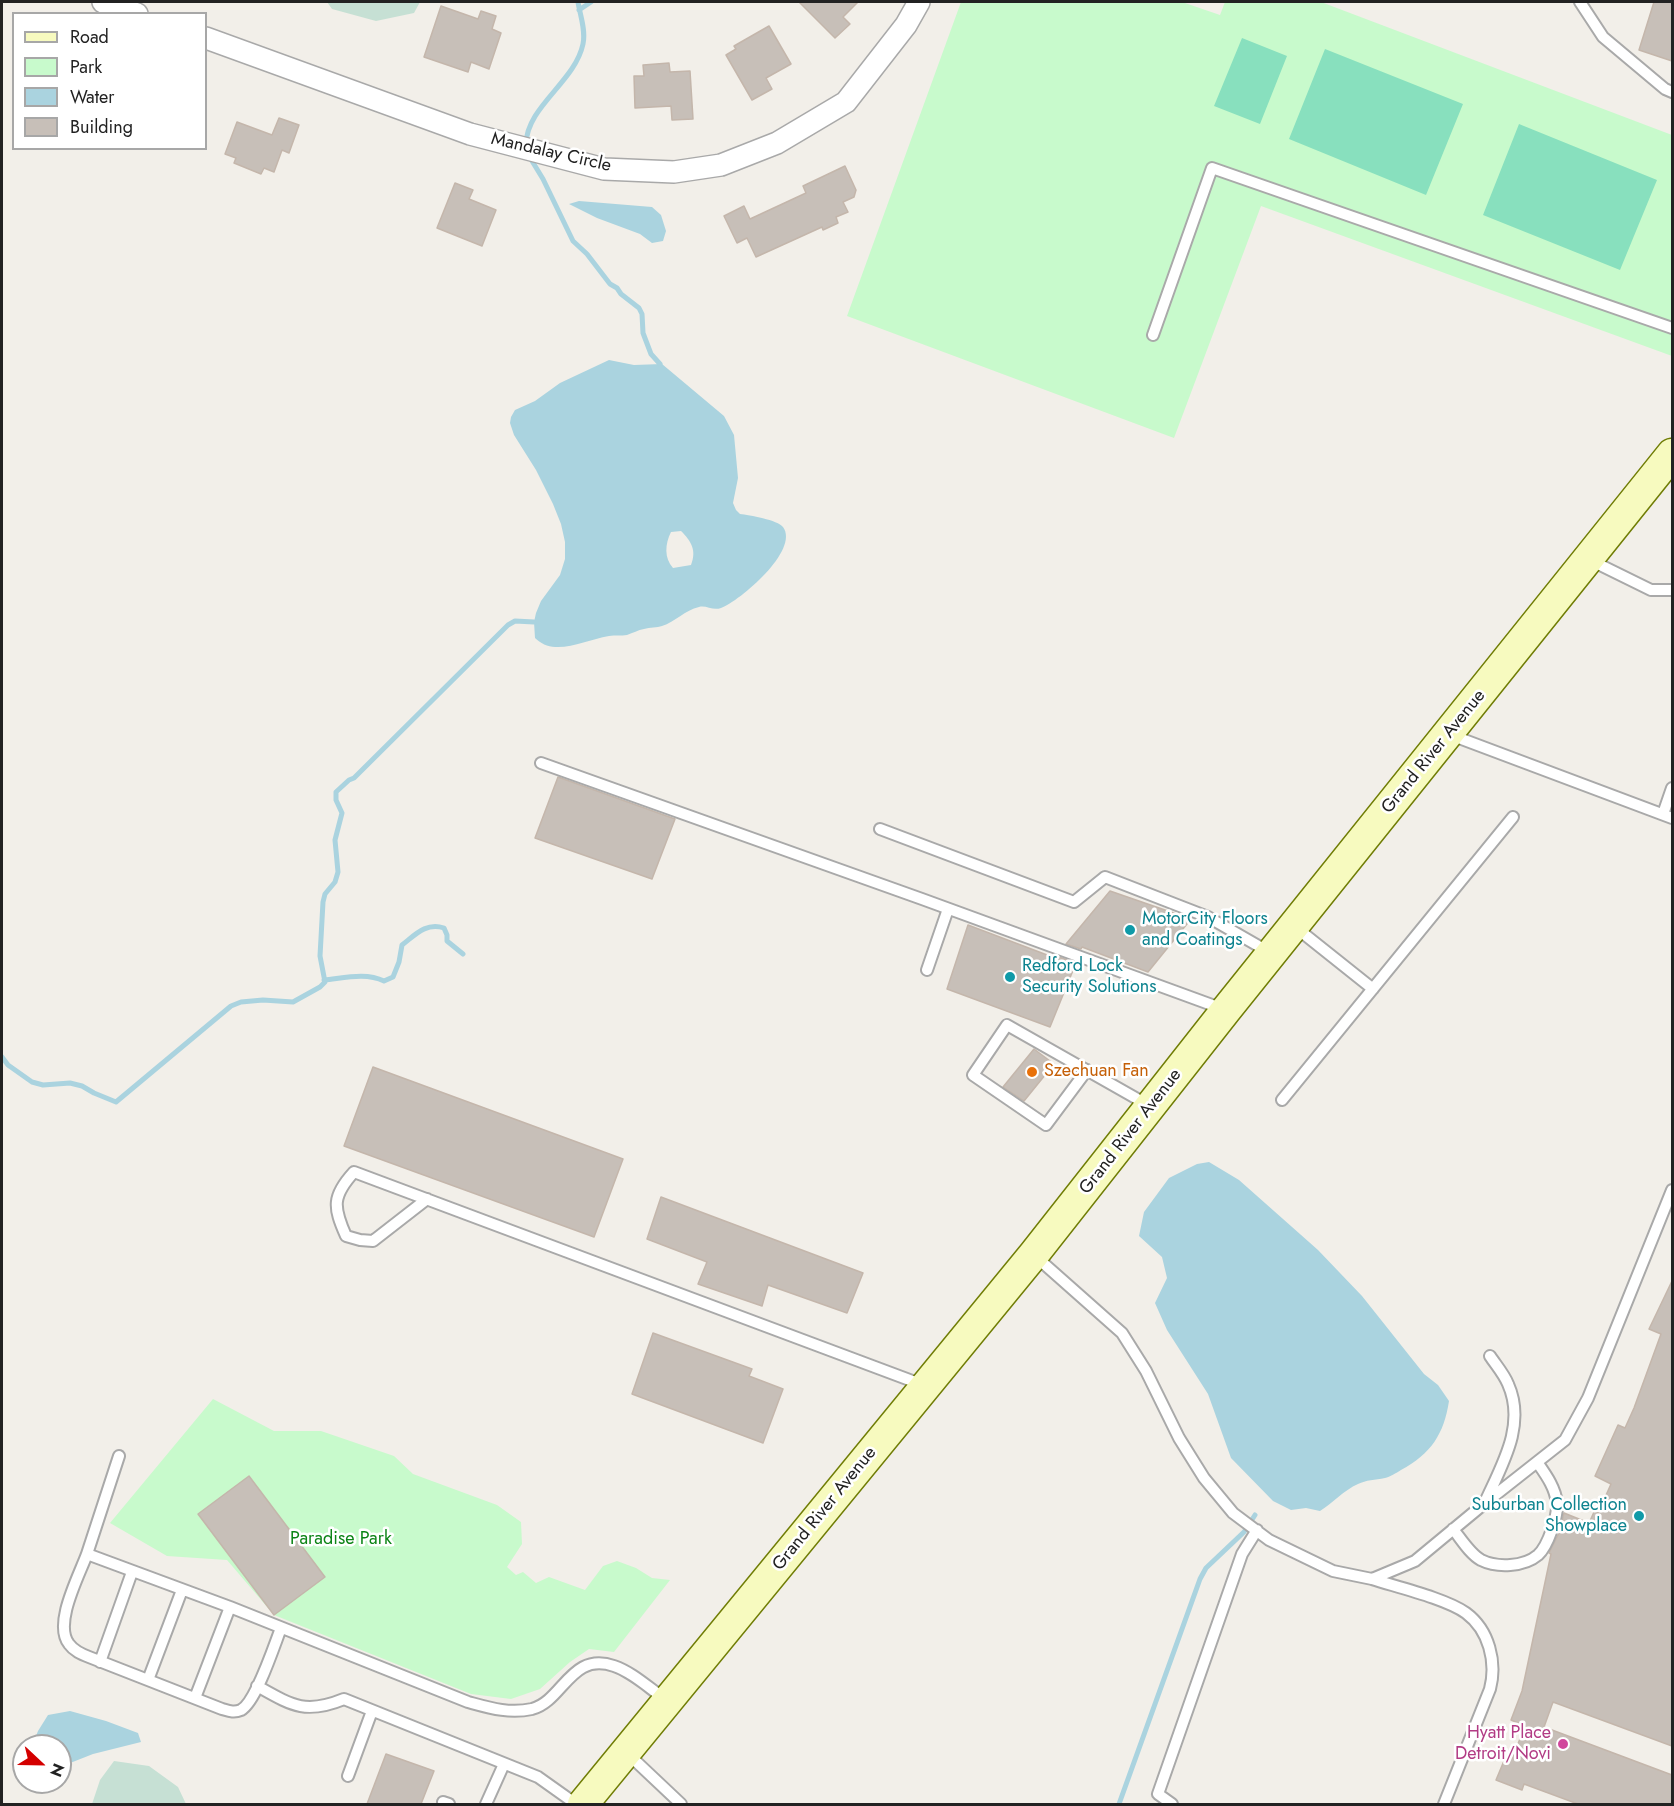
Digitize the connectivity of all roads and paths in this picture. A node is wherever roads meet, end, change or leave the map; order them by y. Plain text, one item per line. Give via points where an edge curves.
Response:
1 (103, 2) edge
2 (918, 2) edge
3 (1580, 2) edge
4 (130, 12) edge
5 (207, 38) edge
6 (1672, 92) edge
7 (1672, 328) edge
8 (1153, 335) dead end
9 (1672, 454) edge
10 (1588, 559) junction
11 (1672, 590) edge
12 (1448, 734) junction
13 (541, 763) dead end
14 (1672, 788) edge
15 (1668, 816) edge
16 (1513, 817) dead end
17 (880, 829) dead end
18 (948, 909) junction
19 (1294, 926) junction
20 (1272, 953) junction
21 (927, 970) dead end
22 (1373, 989) junction
23 (1226, 1010) junction
24 (1087, 1070) junction
25 (1282, 1100) dead end
26 (1150, 1107) junction
27 (1672, 1190) edge
28 (427, 1199) junction
29 (1034, 1254) junction
30 (1490, 1356) dead end
31 (927, 1386) junction
32 (119, 1456) dead end
33 (1537, 1462) junction
34 (1485, 1503) junction
35 (1453, 1529) junction
36 (1257, 1530) junction
37 (87, 1554) junction
38 (132, 1572) junction
39 (1372, 1579) junction
40 (182, 1590) junction
41 (230, 1607) junction
42 (281, 1628) junction
43 (100, 1662) junction
44 (148, 1680) junction
45 (257, 1686) junction
46 (195, 1698) junction
47 (668, 1701) junction
48 (372, 1711) junction
49 (626, 1752) junction
50 (504, 1764) junction
51 (348, 1776) dead end
52 (486, 1804) edge
53 (576, 1804) edge
54 (583, 1804) edge
55 (681, 1804) edge
56 (1172, 1804) edge
57 (1444, 1804) edge

1 - 4 street
2 - 5 street, Mandalay Circle via 906,25 846,102 777,143 721,165 674,172 604,169 470,134
3 - 6 lane via 1603,37
7 - 8 lane via 1212,168
9 - 10 main road, Grand River Avenue
10 - 11 lane via 1651,590
10 - 12 main road, Grand River Avenue
12 - 15 lane
12 - 19 main road, Grand River Avenue
13 - 18 lane
14 - 15 lane
16 - 22 lane
17 - 20 lane via 1074,902 1105,877 1208,917
18 - 21 lane
18 - 23 lane
19 - 20 main road, Grand River Avenue
19 - 22 lane
20 - 23 main road, Grand River Avenue
22 - 25 lane
23 - 26 main road, Grand River Avenue
24 - 24 lane via 1008,1025 973,1075 1046,1125
24 - 26 lane
26 - 29 main road, Grand River Avenue
27 - 33 lane via 1588,1398 1565,1440
28 - 28 lane via 354,1172 342,1184 336,1198 337,1217 346,1236 373,1241
28 - 31 lane
29 - 31 main road, Grand River Avenue
29 - 36 lane via 1122,1333 1204,1478 1233,1513
30 - 34 lane via 1508,1382 1515,1417 1506,1459
31 - 47 main road, Grand River Avenue
32 - 37 lane
33 - 34 lane
33 - 35 lane via 1554,1488 1557,1506 1549,1537 1539,1554 1523,1562 1492,1565 1478,1559
34 - 35 lane
35 - 39 lane via 1415,1561
36 - 39 lane via 1269,1540 1333,1571
36 - 56 lane via 1242,1554 1158,1794
37 - 38 lane
37 - 43 lane via 64,1615 63,1629 76,1651
38 - 40 lane
38 - 43 lane
39 - 57 lane via 1465,1612 1479,1625 1487,1642 1494,1674
40 - 41 lane
40 - 44 lane
41 - 42 lane
41 - 46 lane
42 - 45 lane
42 - 47 lane via 500,1712 535,1708 571,1674 601,1664 614,1666
43 - 44 lane
44 - 46 lane
45 - 46 lane via 243,1709 235,1712
45 - 48 lane via 291,1705 326,1707 344,1699
47 - 49 main road, Grand River Avenue
48 - 50 lane
48 - 51 lane
49 - 54 main road, Grand River Avenue
49 - 55 lane
50 - 52 lane
50 - 53 lane via 538,1777

